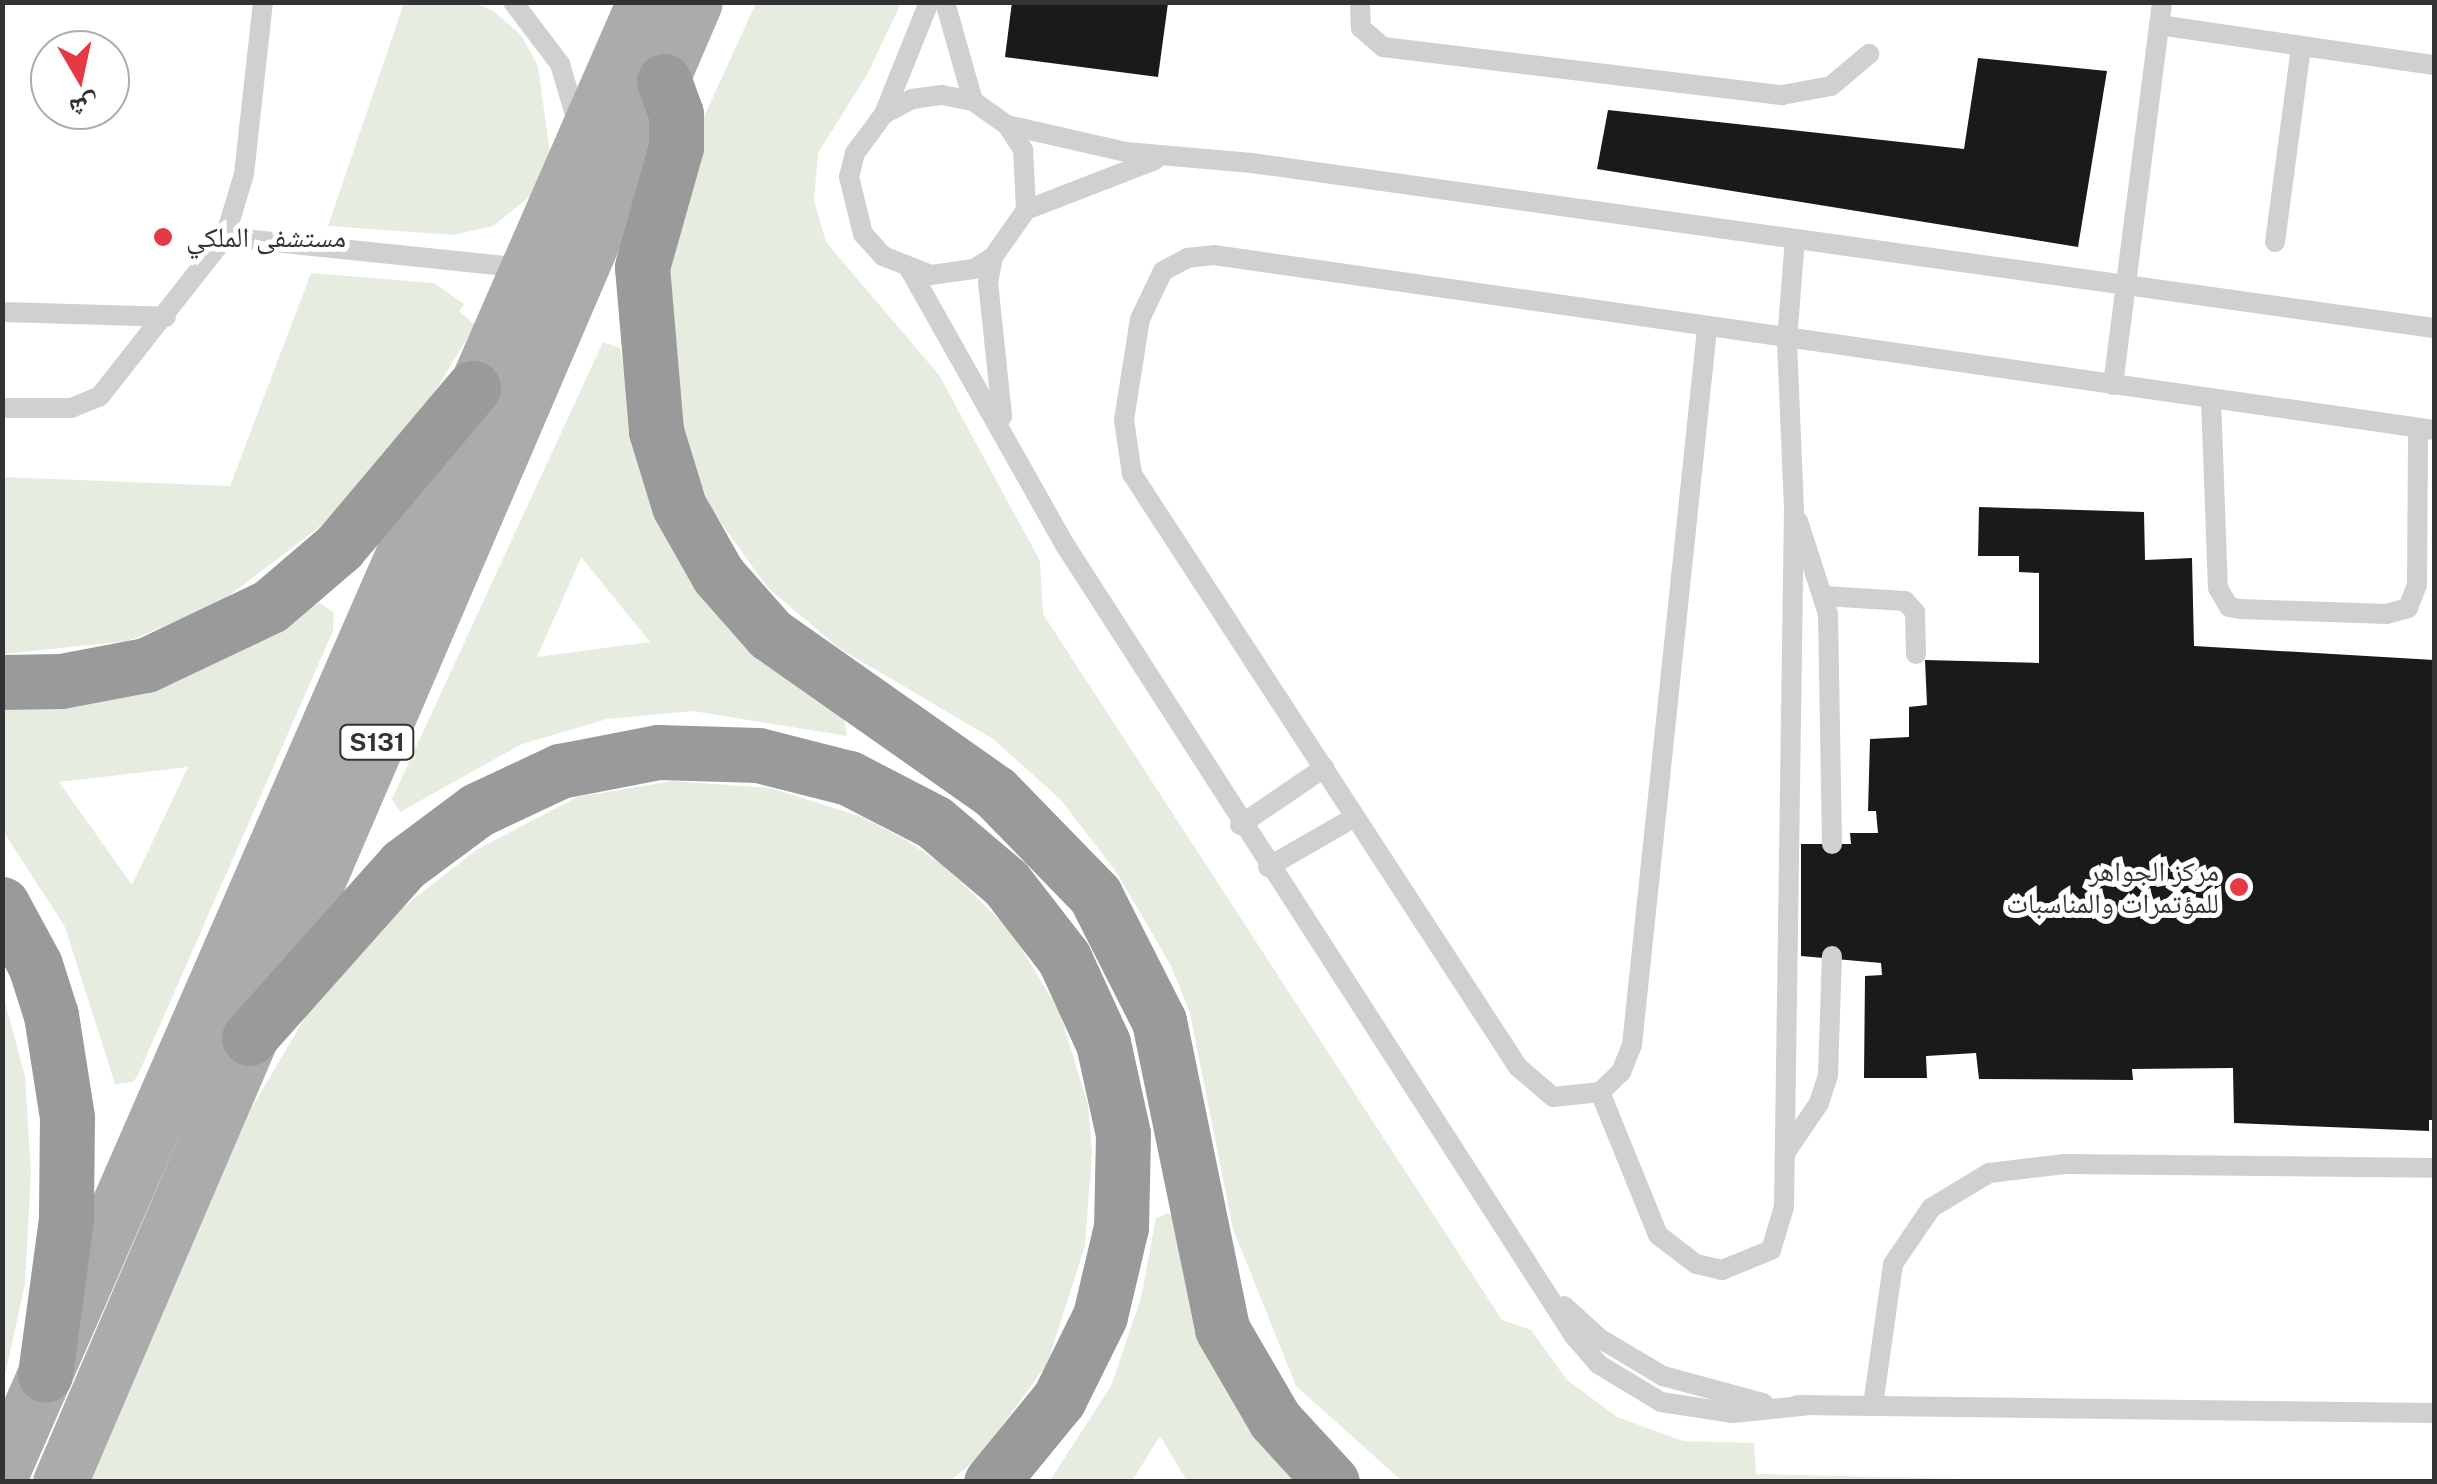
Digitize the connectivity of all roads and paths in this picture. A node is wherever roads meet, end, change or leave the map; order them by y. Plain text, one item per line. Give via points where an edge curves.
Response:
1 (262, 2) edge
2 (513, 2) edge
3 (644, 2) edge
4 (695, 2) edge
5 (929, 2) edge
6 (944, 2) edge
7 (1360, 2) edge
8 (2162, 2) edge
9 (2159, 25) junction
10 (2301, 46) junction
11 (1869, 54) dead end
12 (2434, 65) edge
13 (664, 81) junction
14 (972, 101) junction
15 (884, 114) junction
16 (1007, 126) junction
17 (580, 142) junction
18 (1166, 157) junction
19 (1026, 210) junction
20 (225, 237) junction
21 (1795, 239) junction
22 (2274, 242) dead end
23 (993, 258) junction
24 (524, 268) junction
25 (910, 270) junction
26 (2123, 285) junction
27 (2, 312) edge
28 (166, 317) junction
29 (2434, 328) edge
30 (1707, 329) junction
31 (1787, 340) junction
32 (2112, 385) junction
33 (474, 388) junction
34 (2211, 399) junction
35 (2, 408) edge
36 (2426, 429) edge
37 (1004, 432) junction
38 (1794, 509) junction
39 (1824, 596) junction
40 (1916, 654) dead end
41 (2, 682) edge
42 (1324, 768) junction
43 (1356, 817) junction
44 (1240, 825) junction
45 (1832, 844) dead end
46 (1268, 868) junction
47 (2, 904) edge
48 (1832, 956) dead end
49 (249, 1038) junction
50 (1600, 1092) junction
51 (1786, 1152) junction
52 (2434, 1168) edge
53 (45, 1374) junction
54 (1873, 1405) junction
55 (2434, 1414) edge
56 (2, 1472) edge
57 (60, 1482) edge
58 (990, 1482) edge
59 (1332, 1482) edge

1 - 20 lane via 244,174
2 - 17 lane via 560,64
3 - 17 main road, S131
4 - 13 main road, S131
5 - 15 lane
6 - 14 lane
7 - 11 lane via 1361,28 1382,47 1782,96 1830,86
8 - 9 lane
9 - 10 lane
9 - 26 lane
10 - 12 lane
10 - 22 lane
13 - 49 main road, S131
13 - 59 highway via 676,114 676,147 642,267 656,430 679,506 718,575 770,634 995,792 1095,895 1158,1021 1222,1328 1276,1420
14 - 15 lane via 942,95
14 - 16 lane
15 - 25 lane via 855,153 852,206 883,256
16 - 18 lane
16 - 19 lane via 1023,150
17 - 24 main road, S131
18 - 19 lane
18 - 21 lane via 1252,162
19 - 23 lane
20 - 24 lane
20 - 28 lane
21 - 26 lane
21 - 31 lane
23 - 25 lane via 953,274
23 - 37 lane via 986,307
24 - 33 main road, S131
25 - 37 lane
26 - 29 lane
26 - 32 lane
27 - 28 lane
28 - 35 lane via 100,396 71,408
30 - 31 lane
30 - 42 lane via 1214,255 1187,258 1163,271 1140,319 1123,448 1132,474
30 - 50 lane via 1632,1045 1621,1072
31 - 32 lane
31 - 38 lane
32 - 34 lane
33 - 41 highway via 339,547 270,606 146,665 61,681
33 - 53 main road, S131
34 - 36 lane
34 - 36 lane via 2218,588 2229,607 2240,609 2386,614 2408,608 2417,585
37 - 44 lane via 1065,544
38 - 39 lane
38 - 51 lane
39 - 40 lane via 1905,601 1915,612
39 - 45 lane
42 - 43 lane
42 - 44 lane
43 - 46 lane
43 - 50 lane via 1532,1085 1553,1097
44 - 46 lane
46 - 54 lane via 1545,1286 1599,1338 1664,1376 1735,1399
47 - 53 highway via 35,964 51,1014 68,1117 66,1218
48 - 51 lane via 1828,1075 1819,1103
49 - 57 main road, S131
49 - 58 highway via 427,845 476,810 560,771 658,752 758,755 849,778 920,814 1006,883 1064,958 1103,1043 1123,1134 1122,1227 1100,1316 1059,1400
50 - 51 lane via 1658,1236 1696,1264 1722,1270 1770,1250 1784,1206
52 - 54 lane via 2064,1164 1990,1174 1931,1208 1893,1264
53 - 56 main road, S131
54 - 55 lane

